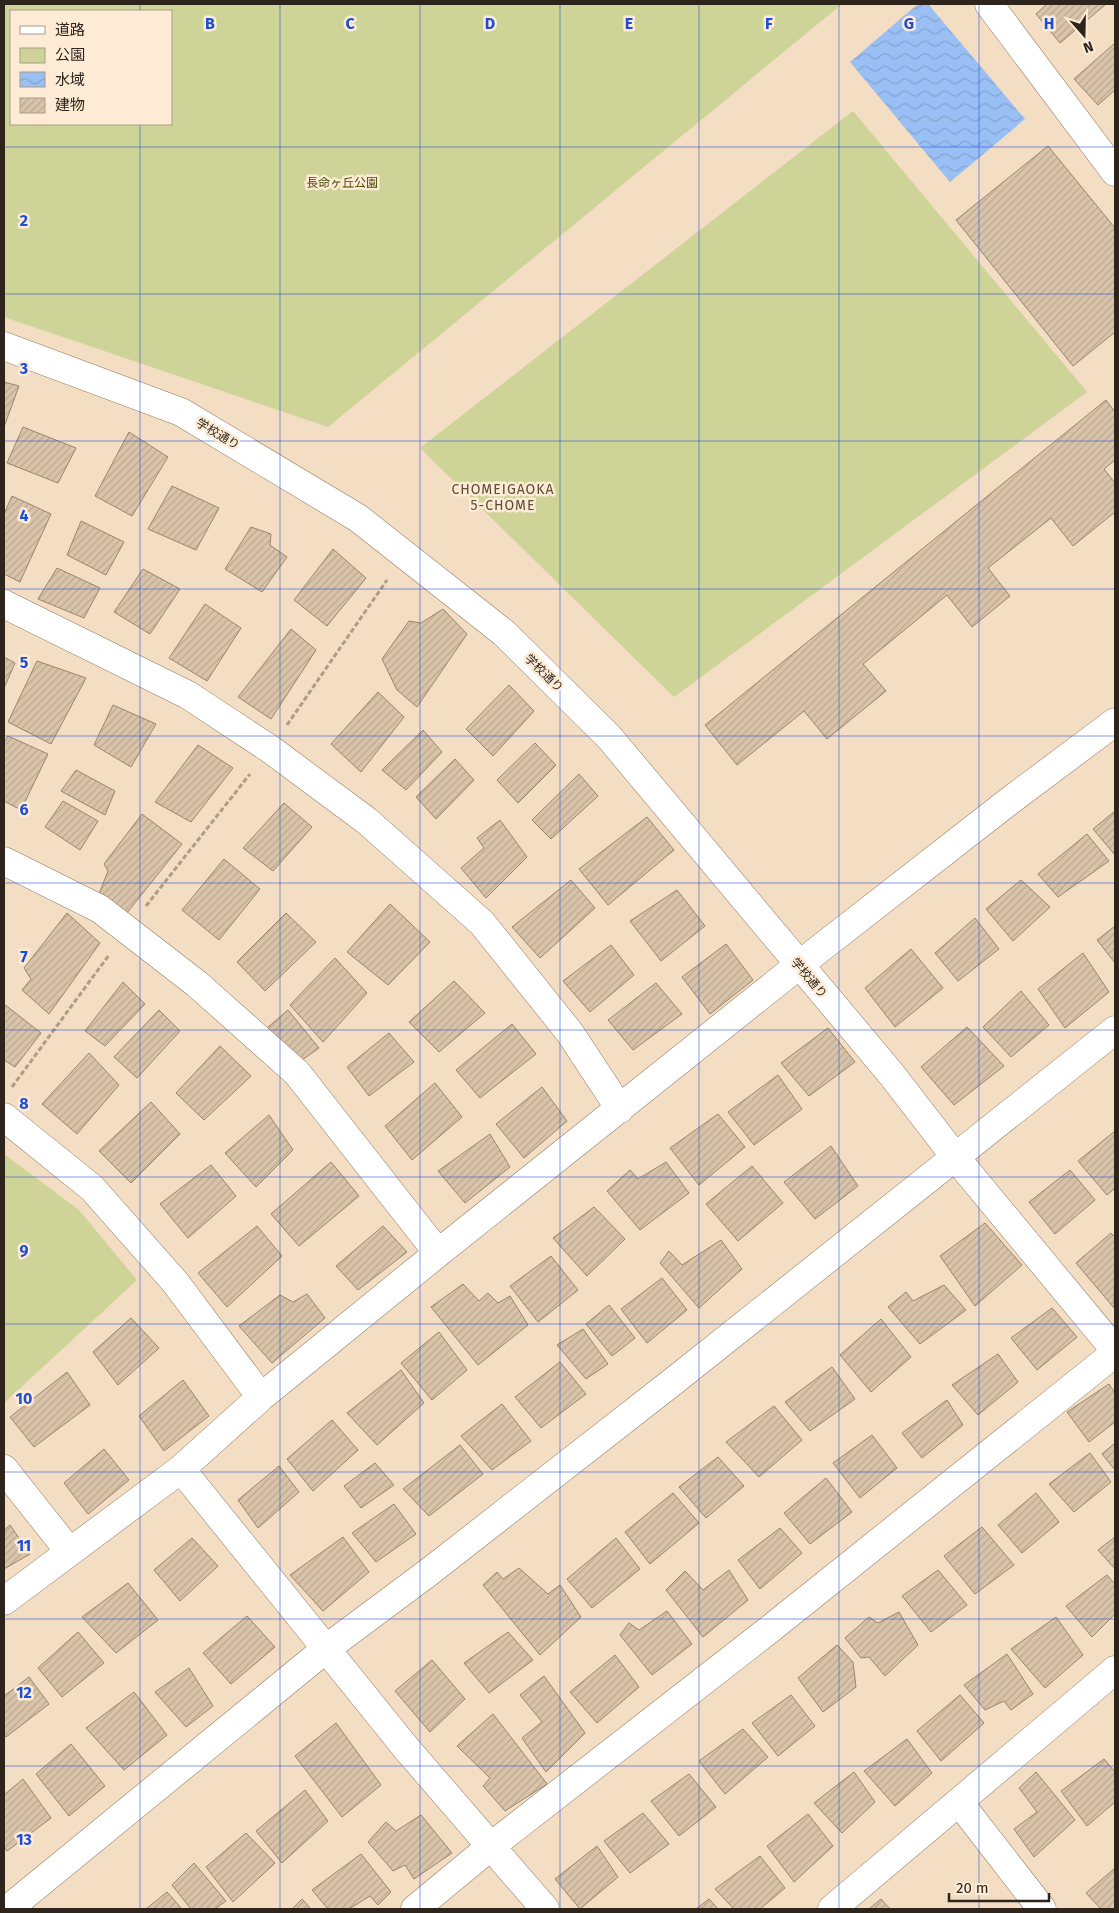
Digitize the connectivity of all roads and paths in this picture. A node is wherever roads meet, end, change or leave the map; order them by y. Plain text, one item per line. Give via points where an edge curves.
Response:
1 (989, 4) edge
2 (1115, 172) edge
3 (4, 346) edge
4 (405, 555) junction
5 (4, 604) edge
6 (1115, 722) edge
7 (270, 748) junction
8 (4, 861) edge
9 (127, 930) junction
10 (799, 966) junction
11 (1115, 1030) edge
12 (10, 1090) dead end
13 (620, 1108) junction
14 (4, 1117) edge
15 (956, 1158) junction
16 (438, 1253) junction
17 (1115, 1351) edge
18 (262, 1397) junction
19 (4, 1469) edge
20 (180, 1469) junction
21 (68, 1551) junction
22 (4, 1601) edge
23 (327, 1648) junction
24 (1115, 1670) edge
25 (959, 1802) junction
26 (490, 1847) junction
27 (8, 1909) edge
28 (415, 1909) edge
29 (545, 1909) edge
30 (832, 1909) edge
31 (1042, 1909) edge

1 - 2 street
3 - 4 street, 学校通り via 181,412 358,518
4 - 7 path
4 - 10 street, 学校通り via 504,633 609,737
5 - 7 street via 188,695
6 - 10 street
7 - 9 path
7 - 13 street via 367,821 482,923 570,1033
8 - 9 street via 100,909
9 - 12 path
9 - 16 street via 197,984 297,1073
10 - 13 street
10 - 15 street, 学校通り via 892,1075
11 - 15 street
13 - 16 street
14 - 18 street via 92,1188 175,1282
15 - 17 street, 学校通り
15 - 23 street via 430,1572
16 - 18 street
17 - 26 street via 770,1629
18 - 20 street
19 - 21 street
20 - 21 street
20 - 23 street
21 - 22 street
23 - 26 street
23 - 27 street
24 - 25 street
25 - 30 street
25 - 31 street
26 - 28 street
26 - 29 street

